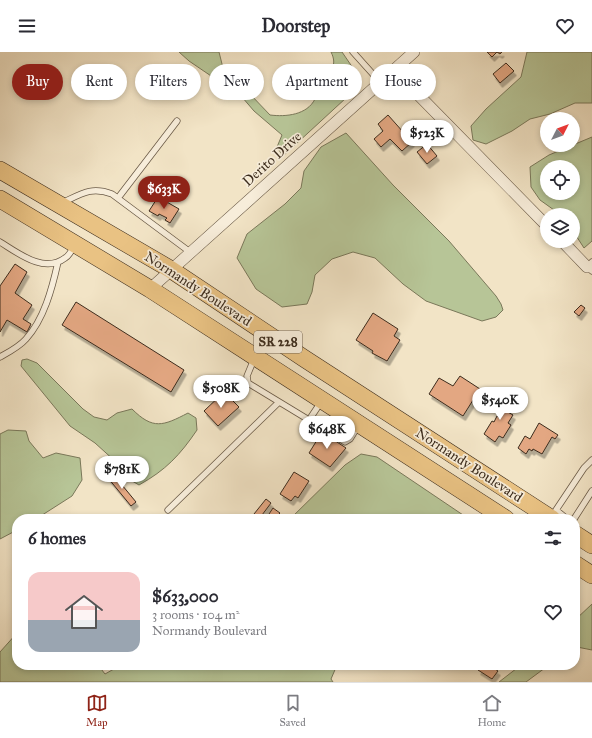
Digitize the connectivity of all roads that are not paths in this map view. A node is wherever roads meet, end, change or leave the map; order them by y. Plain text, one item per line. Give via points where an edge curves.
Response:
1 (353, 52) edge
2 (414, 52) edge
3 (401, 64) edge
4 (370, 71) edge
5 (370, 91) edge
6 (423, 100) edge
7 (177, 121) dead end
8 (0, 170) edge
9 (118, 198) junction
10 (0, 199) edge
11 (59, 204) junction
12 (540, 219) edge
13 (0, 242) edge
14 (76, 244) junction
15 (570, 248) edge
16 (190, 252) junction
17 (58, 262) junction
18 (590, 267) edge
19 (170, 270) junction
20 (150, 289) junction
21 (0, 357) edge
22 (255, 357) junction
23 (356, 393) junction
24 (322, 400) junction
25 (278, 402) junction
26 (345, 414) junction
27 (309, 420) junction
28 (359, 424) junction
29 (592, 460) edge
30 (592, 491) edge
31 (168, 510) dead end
32 (498, 514) edge
33 (553, 514) edge
34 (558, 514) edge
35 (577, 514) edge
36 (580, 537) edge
37 (592, 545) edge
38 (580, 567) edge
39 (592, 575) edge

1 - 4 lane
2 - 3 street, Derito Drive
5 - 16 street, Derito Drive
6 - 12 street
7 - 9 lane
8 - 11 main road, Normandy Boulevard / SR 228
9 - 11 lane via 102,190 90,190
9 - 16 lane
10 - 14 main road, Normandy Boulevard / SR 228
11 - 19 main road, Normandy Boulevard / SR 228
13 - 17 lane via 36,262
14 - 17 lane via 66,258
14 - 20 main road, Normandy Boulevard / SR 228
15 - 18 street
16 - 19 street, Derito Drive
17 - 21 lane via 54,281 36,327 24,341
19 - 20 street, Derito Drive
19 - 23 main road, Normandy Boulevard / SR 228
20 - 22 main road, Normandy Boulevard / SR 228
22 - 24 main road, Normandy Boulevard / SR 228
22 - 25 lane via 247,376 248,383
23 - 26 main road
23 - 33 main road, Normandy Boulevard / SR 228
24 - 26 main road, Normandy Boulevard / SR 228
24 - 27 lane
25 - 27 lane
25 - 31 lane
26 - 28 main road, Normandy Boulevard / SR 228
27 - 28 lane via 345,442 350,439
28 - 32 main road, Normandy Boulevard / SR 228
29 - 34 lane via 556,510
30 - 35 lane
36 - 37 main road
38 - 39 main road

